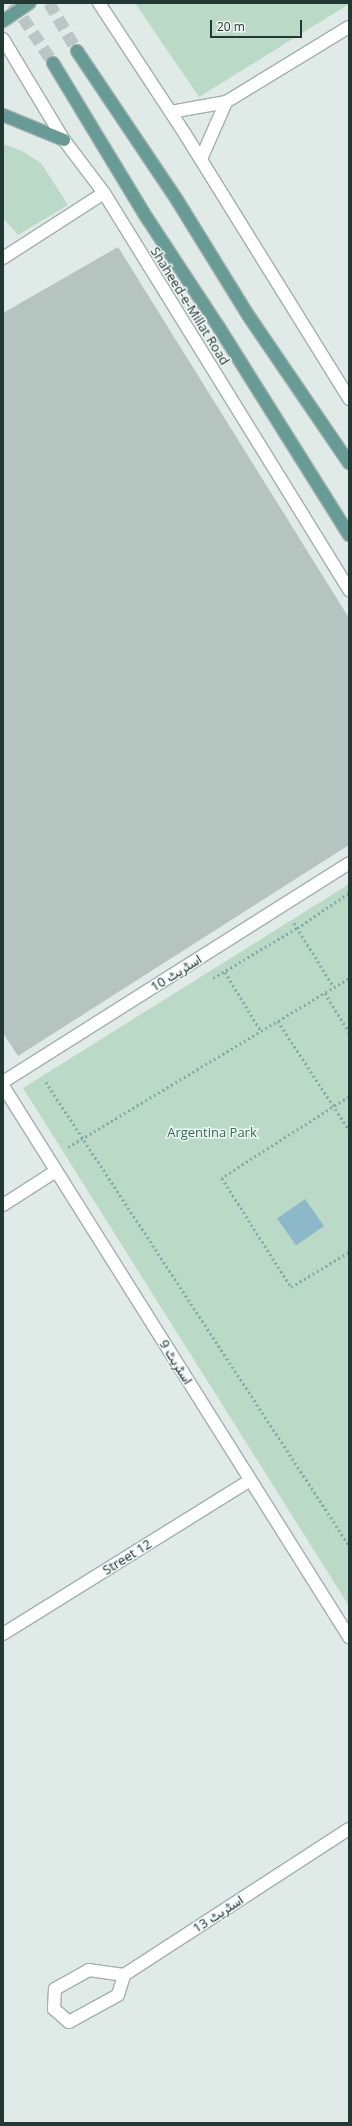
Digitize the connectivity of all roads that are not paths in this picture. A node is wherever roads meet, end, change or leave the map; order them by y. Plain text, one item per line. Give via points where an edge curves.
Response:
1 (30, 3) edge
2 (99, 3) edge
3 (3, 21) edge
4 (349, 27) edge
5 (3, 39) edge
6 (78, 51) tunnel mouth
7 (53, 63) tunnel mouth
8 (226, 102) junction
9 (171, 112) junction
10 (3, 115) edge
11 (64, 140) junction
12 (201, 159) junction
13 (104, 193) junction
14 (3, 258) edge
15 (349, 399) edge
16 (349, 463) edge
17 (349, 535) edge
18 (349, 590) edge
19 (349, 864) edge
20 (3, 1082) edge
21 (3, 1086) edge
22 (56, 1171) junction
23 (3, 1205) edge
24 (250, 1480) junction
25 (3, 1634) edge
26 (349, 1638) edge
27 (349, 1829) edge
28 (124, 1975) junction

1 - 3 main road
2 - 9 street
4 - 8 street
5 - 11 street, Shaheed-e-Millat Road
6 - 16 main road via 177,200 248,315
7 - 17 main road, Shaheed-e-Millat Road via 147,218
8 - 9 street
8 - 12 street
9 - 12 street
10 - 11 main road
11 - 13 street, Shaheed-e-Millat Road
12 - 15 street
13 - 14 street
13 - 18 street, Shaheed-e-Millat Road
19 - 20 street, اسٹریٹ 10
21 - 22 street, اسٹریٹ 9
22 - 23 street
22 - 24 street, اسٹریٹ 9
24 - 25 street, Street 12
24 - 26 street, اسٹریٹ 9
27 - 28 street, اسٹریٹ 13
28 - 28 street via 118,1995 69,2022 54,2009 55,1990 89,1970

